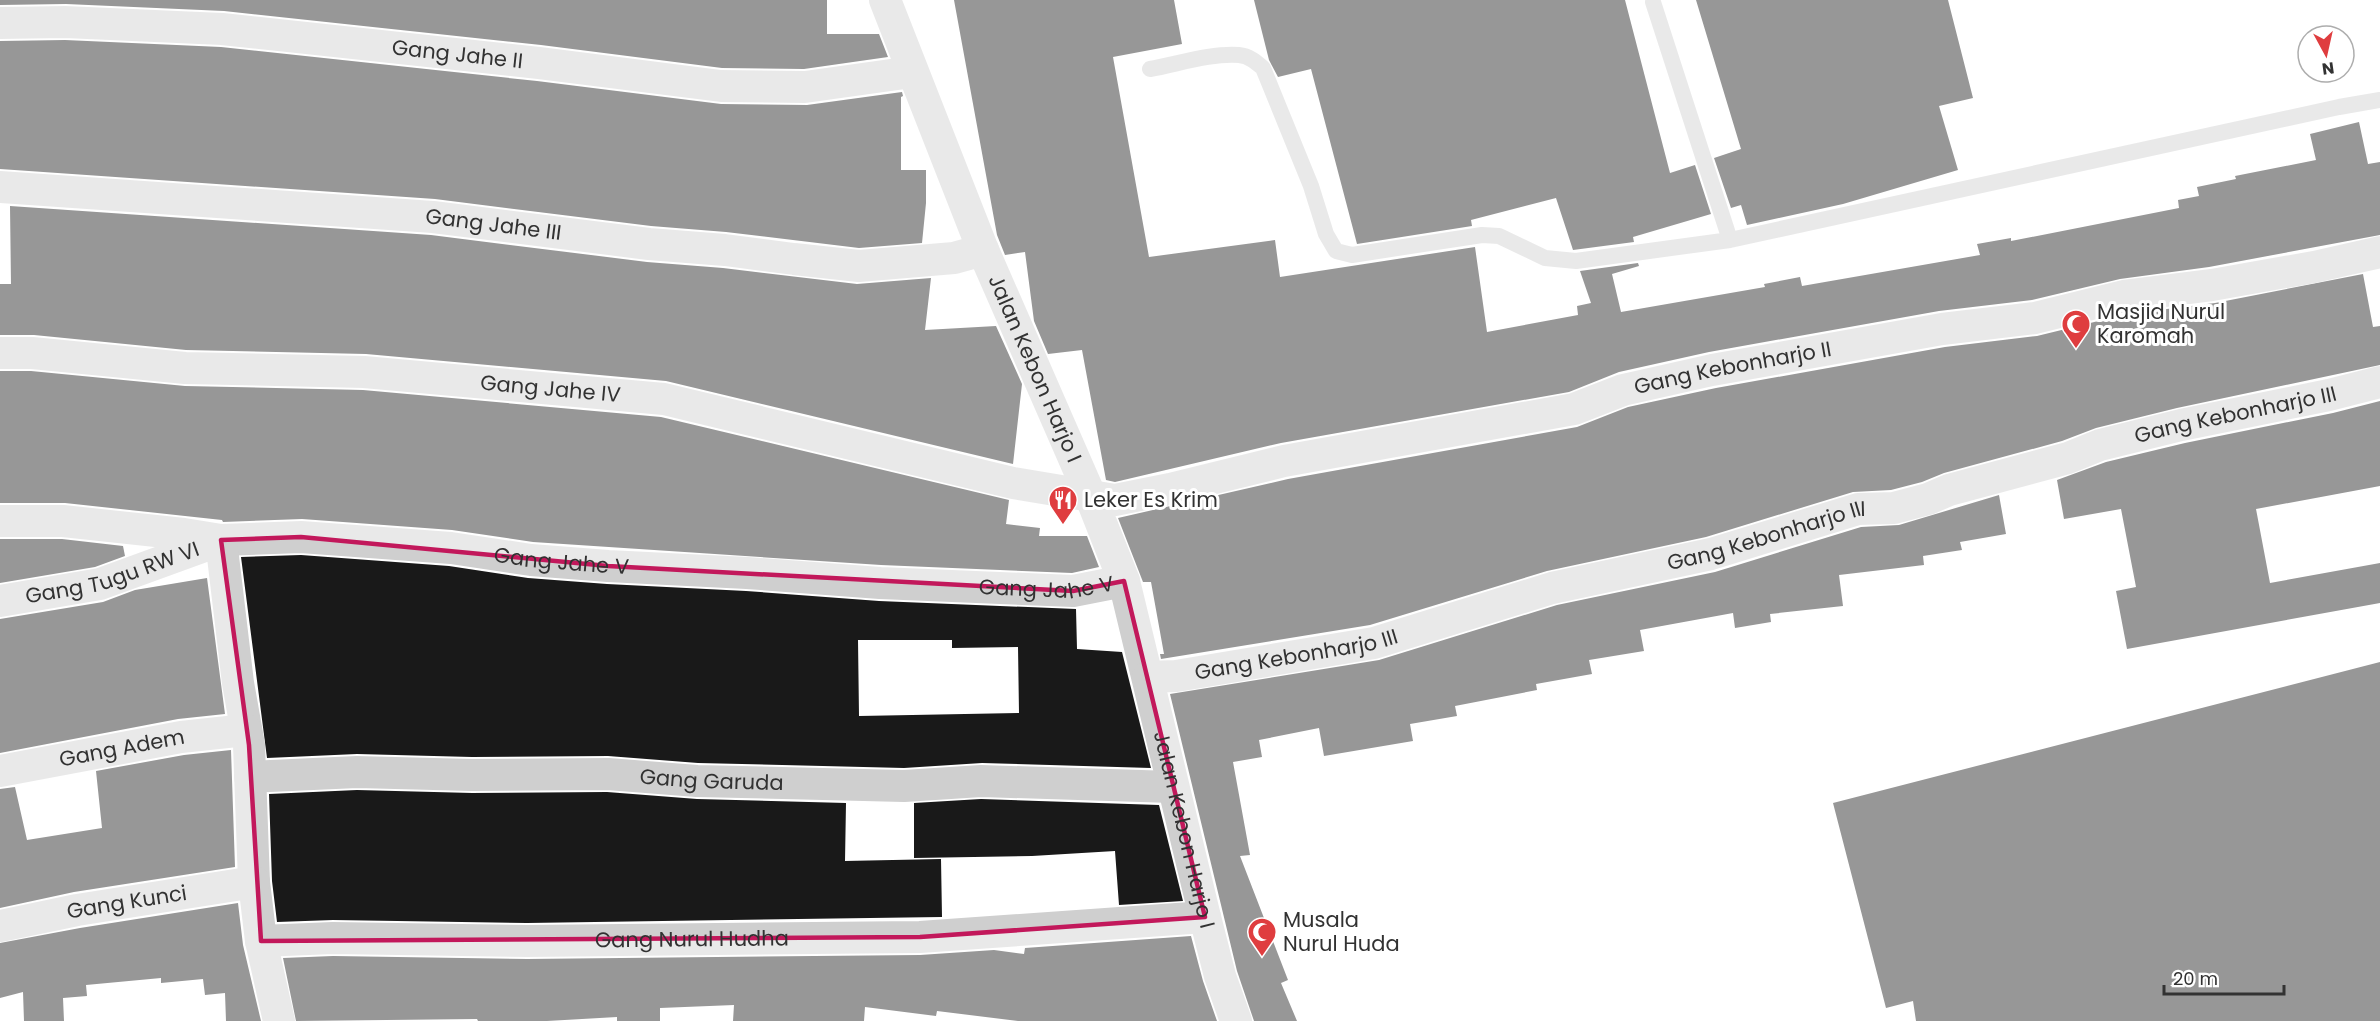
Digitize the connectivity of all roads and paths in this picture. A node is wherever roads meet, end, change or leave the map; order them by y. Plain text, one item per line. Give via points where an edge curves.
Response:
1 (885, 0) edge
2 (1653, 2) dead end
3 (0, 23) edge
4 (1150, 69) dead end
5 (912, 72) junction
6 (2380, 100) edge
7 (0, 187) edge
8 (1730, 240) junction
9 (983, 250) junction
10 (2380, 252) edge
11 (0, 353) edge
12 (2380, 382) edge
13 (1090, 495) junction
14 (0, 521) edge
15 (221, 540) junction
16 (1124, 581) junction
17 (0, 601) edge
18 (1148, 677) junction
19 (246, 730) junction
20 (0, 771) edge
21 (250, 777) junction
22 (1172, 787) junction
23 (254, 882) junction
24 (1205, 917) junction
25 (0, 926) edge
26 (261, 941) junction
27 (279, 1021) edge
28 (1236, 1021) edge

1 - 5 street, Jalan Kebon Harjo I
2 - 8 lane
3 - 5 street, Gang Jahe II via 222,29 721,86 806,87
4 - 8 lane via 1240,55 1263,68 1336,251 1352,255 1499,236 1545,258 1576,261
5 - 9 street, Jalan Kebon Harjo I
6 - 8 lane
7 - 9 street, Gang Jahe III via 433,217 859,266 954,258
9 - 13 street, Jalan Kebon Harjo I
10 - 13 street, Gang Kebonharjo II via 2212,285 2124,296 2035,318 1942,329 1712,370 1623,390 1574,409 1284,461 1116,500
11 - 13 street, Gang Jahe IV via 185,368 364,372 664,399 1013,483
12 - 18 street, Gang Kebonharjo III via 2100,445 1928,499 1894,508 1858,509 1711,554 1552,588 1374,643 1176,676
13 - 16 street, Jalan Kebon Harjo I
14 - 15 street, Gang Jahe V via 63,521
15 - 16 street, Gang Jahe V via 302,537 451,548 531,560 880,583 1073,591
15 - 17 street, Gang Tugu RW VI via 100,584
15 - 19 street
16 - 18 street, Jalan Kebon Harjo I
18 - 22 street, Jalan Kebon Harjo I
19 - 20 street, Gang Adem via 181,737
19 - 21 street
21 - 22 street, Gang Garuda via 357,772 608,774 697,781 904,786 981,782
21 - 23 street
22 - 24 street, Jalan Kebon Harjo I
23 - 25 street, Gang Kunci
23 - 26 street
24 - 26 street, Gang Nurul Hudha via 920,937
24 - 28 street, Jalan Kebon Harjo I
26 - 27 street

